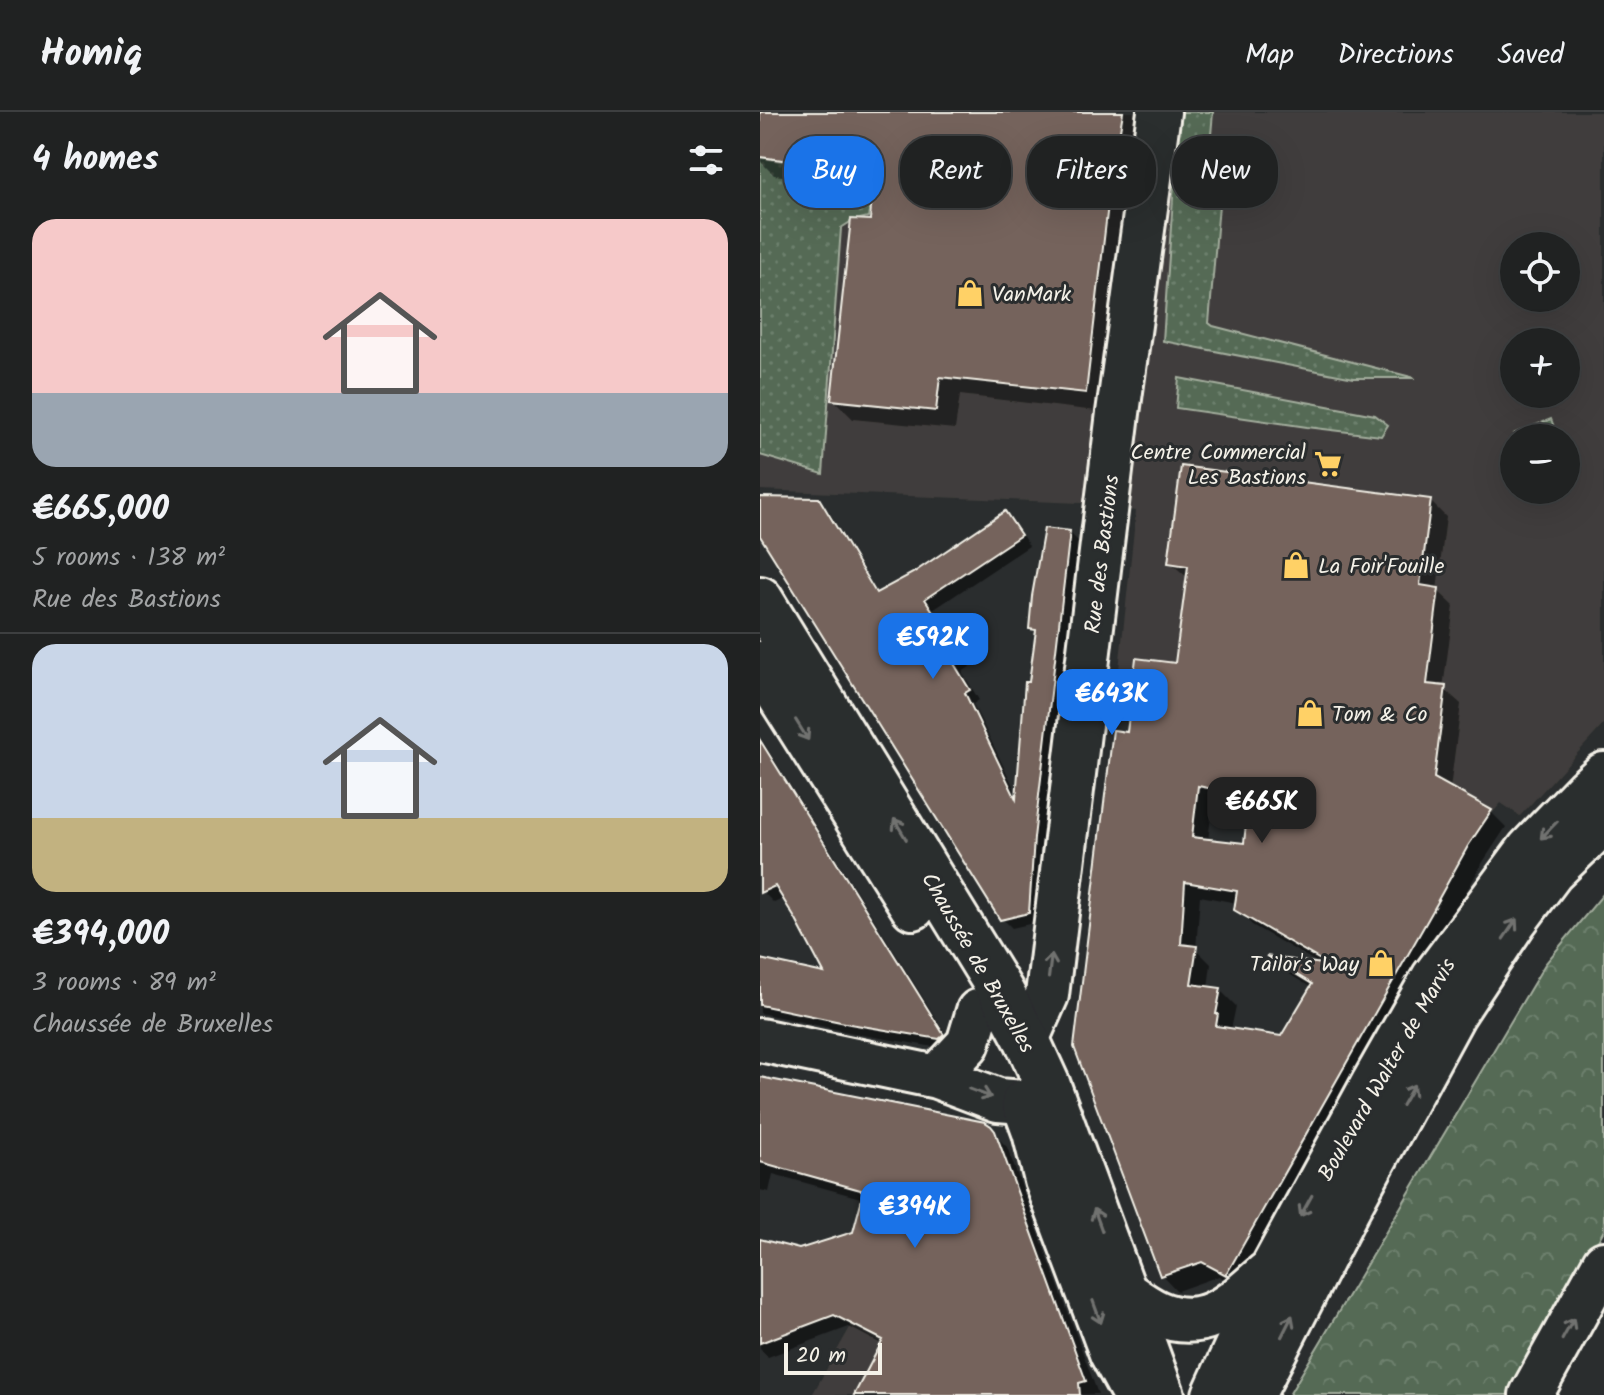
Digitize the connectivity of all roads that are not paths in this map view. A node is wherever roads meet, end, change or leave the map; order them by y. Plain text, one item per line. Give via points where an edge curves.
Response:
1 (1159, 112) edge
2 (760, 599) edge
3 (760, 664) edge
4 (1604, 775) edge
5 (1604, 821) edge
6 (978, 1011) junction
7 (760, 1040) edge
8 (1027, 1040) junction
9 (937, 1077) junction
10 (1024, 1102) junction
11 (1604, 1263) edge
12 (1272, 1270) junction
13 (1125, 1293) junction
14 (1110, 1374) edge
15 (1135, 1395) edge
16 (1162, 1395) edge
17 (1215, 1395) edge
18 (1252, 1395) edge
19 (1531, 1395) edge

8 -> 1 street, Rue des Bastions via 1047,995
8 -> 2 main road, Chaussée de Bruxelles
3 -> 6 main road, Chaussée de Bruxelles
4 -> 12 main road, Boulevard Walter de Marvis via 1530,849 1434,978
18 -> 5 main road, Boulevard Walter de Marvis via 1453,1014 1551,872
6 - 9 street via 968,1044
6 - 10 main road, Chaussée de Bruxelles
7 - 9 street
13 -> 8 main road, Chaussée de Bruxelles
9 -> 10 street via 998,1100
10 -> 14 main road, Chaussée de Bruxelles
19 -> 11 street
12 - 13 main road via 1211,1317 1186,1320 1158,1314
12 - 17 main road, Boulevard Walter de Marvis
13 - 16 main road, Chaussée de Bruxelles
14 - 15 main road, Chaussée de Bruxelles

